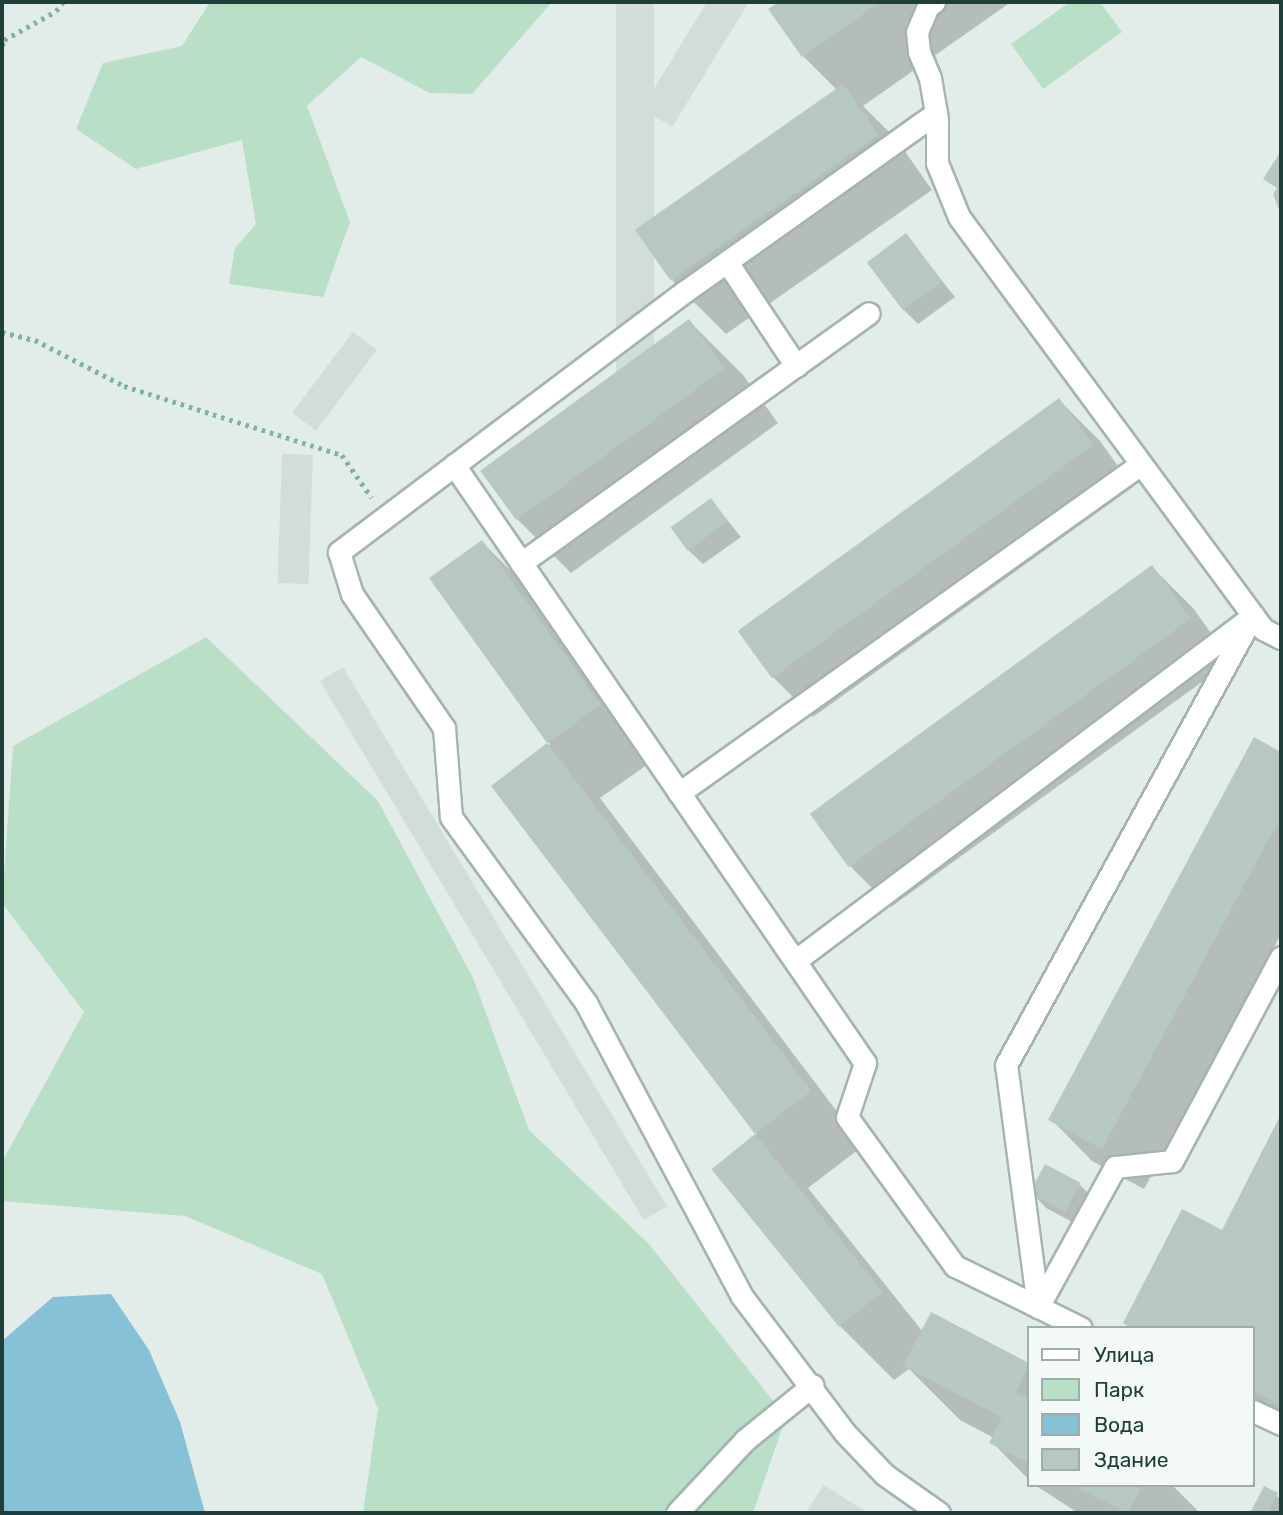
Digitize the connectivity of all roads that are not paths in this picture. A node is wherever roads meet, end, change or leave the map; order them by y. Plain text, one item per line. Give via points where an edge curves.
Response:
1 (934, 2) edge
2 (936, 113) junction
3 (727, 262) junction
4 (869, 313) dead end
5 (796, 366) junction
6 (1141, 464) junction
7 (454, 465) junction
8 (521, 563) junction
9 (1253, 615) junction
10 (1281, 638) edge
11 (679, 793) junction
12 (1281, 957) edge
13 (794, 961) junction
14 (1038, 1307) junction
15 (1077, 1326) edge
16 (813, 1385) junction
17 (1255, 1412) edge
18 (1281, 1424) edge
19 (677, 1513) edge
20 (939, 1513) edge

1 - 2 street via 917,32
2 - 3 street
2 - 6 street via 937,163 959,217
3 - 5 street
3 - 7 street
4 - 5 street
5 - 8 street
6 - 9 street
6 - 11 street
7 - 8 street
7 - 16 street via 339,552 352,594 444,729 451,817 586,1003 741,1295
8 - 11 street
9 - 10 street via 1263,628
9 - 13 street
9 - 14 street via 1006,1065
11 - 13 street
12 - 14 street via 1172,1161 1115,1167
13 - 14 street via 865,1063 847,1117 955,1266
14 - 15 street
16 - 19 street via 745,1440
16 - 20 street via 845,1433 885,1475
17 - 18 street

